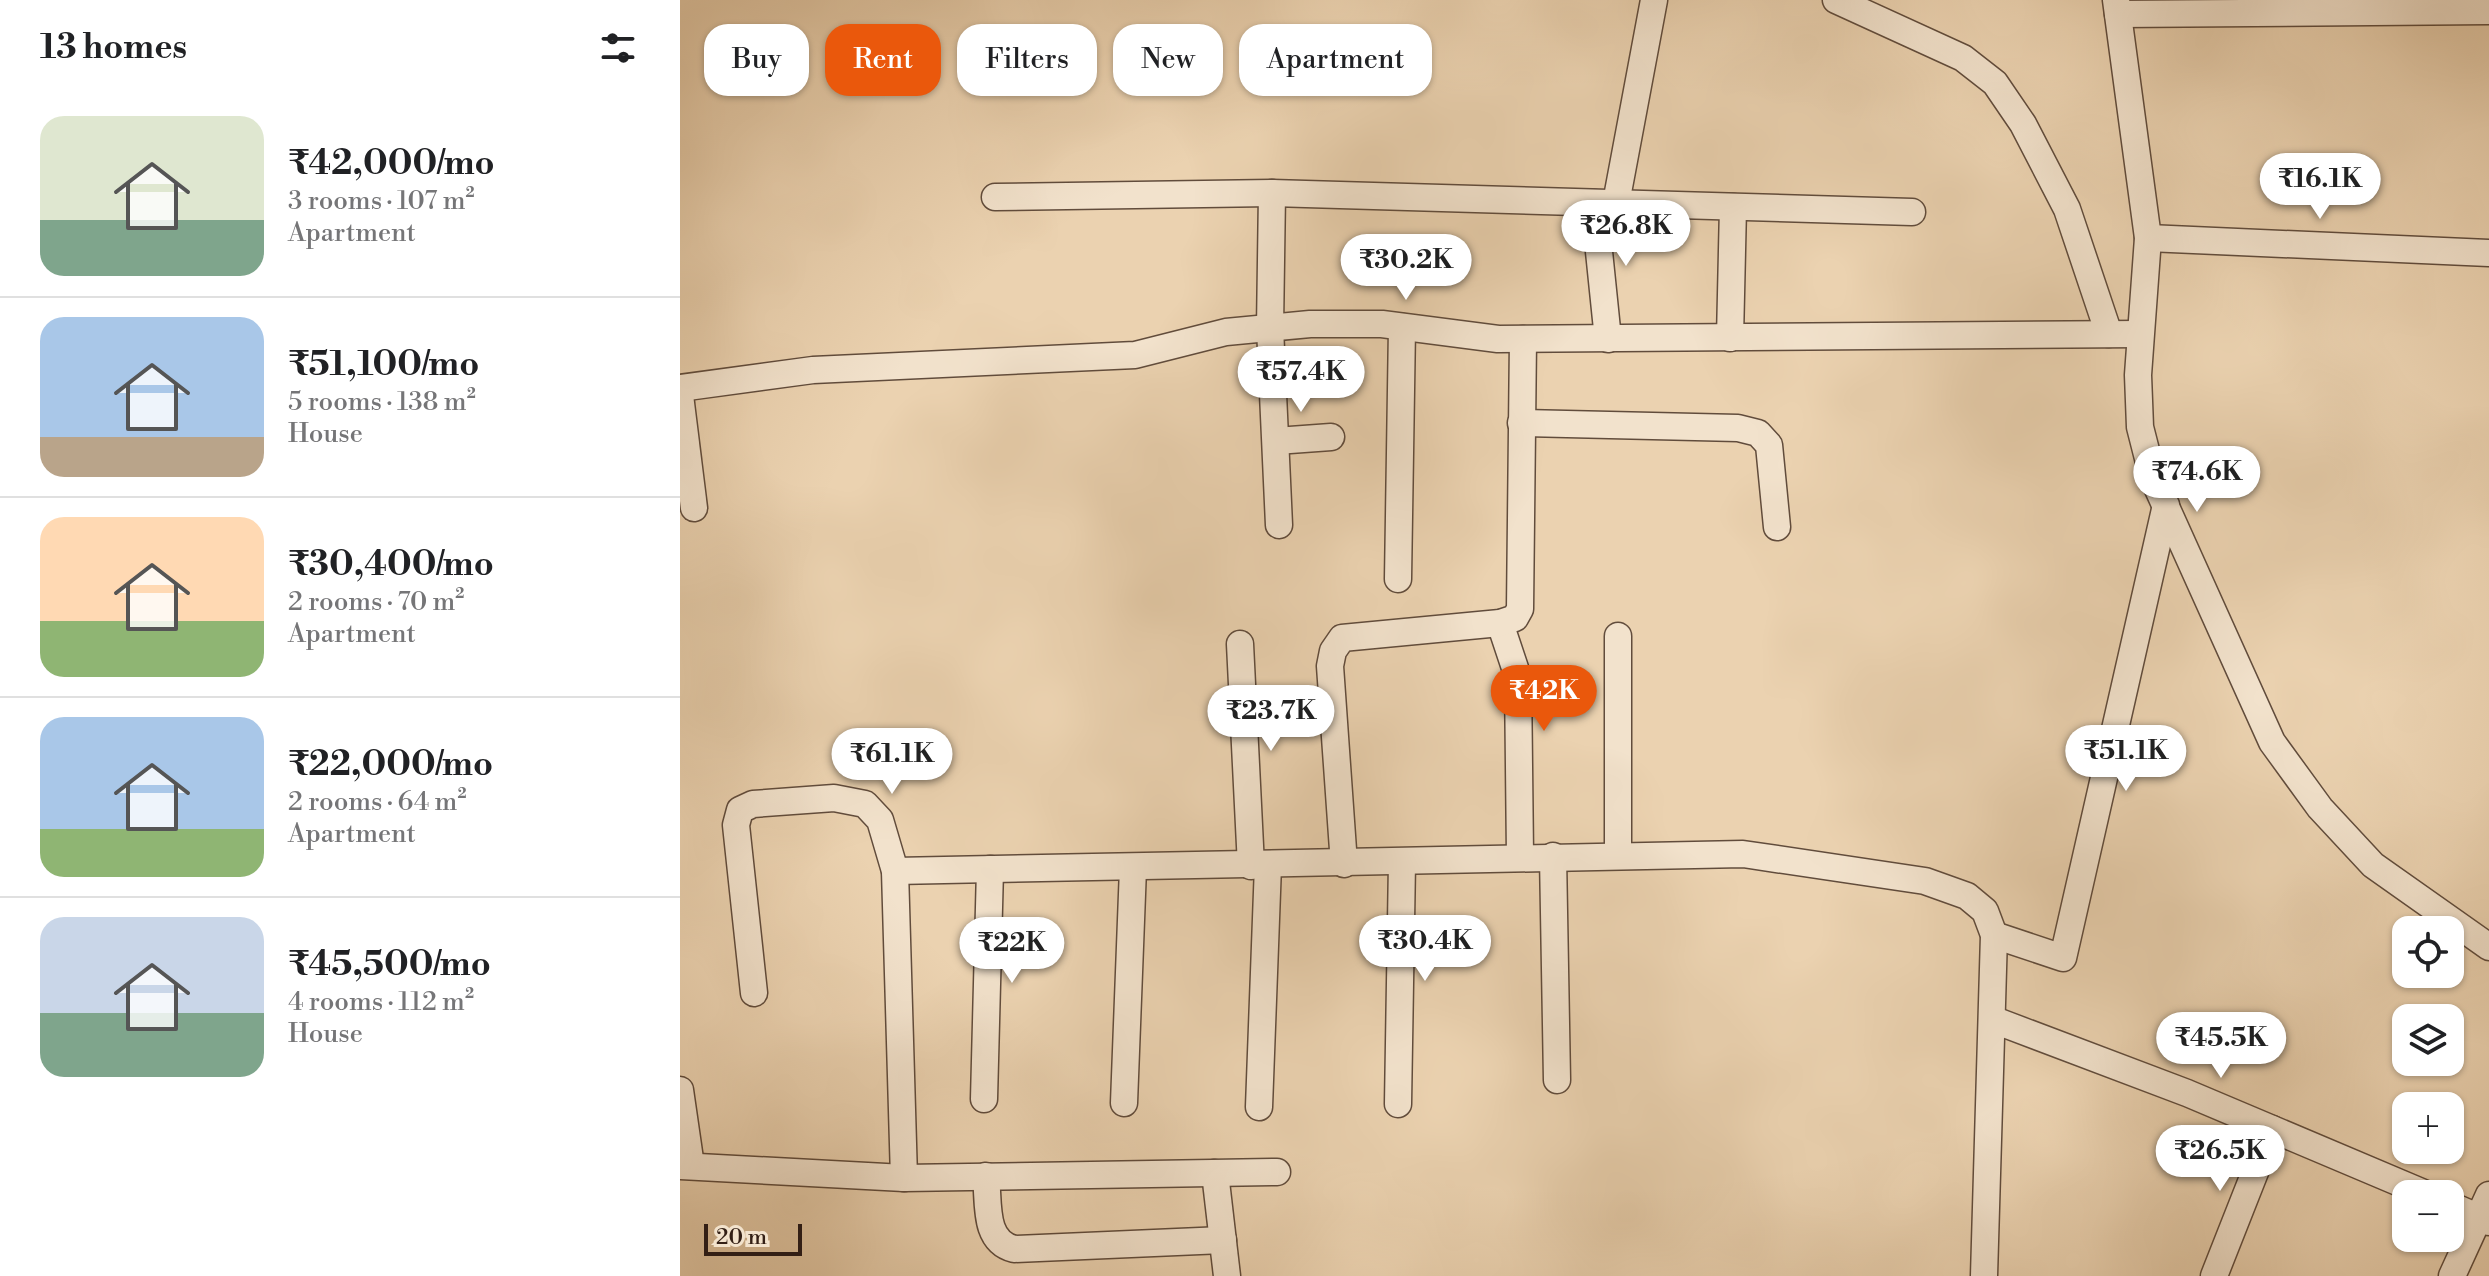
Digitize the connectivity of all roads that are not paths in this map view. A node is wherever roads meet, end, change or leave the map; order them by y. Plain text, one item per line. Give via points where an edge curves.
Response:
1 (1654, 0) edge
2 (1836, 0) edge
3 (2117, 7) edge
4 (2489, 11) edge
5 (1272, 193) junction
6 (995, 197) dead end
7 (1605, 203) junction
8 (1733, 207) junction
9 (1912, 212) dead end
10 (2148, 238) junction
11 (2489, 253) edge
12 (1402, 327) junction
13 (1270, 328) junction
14 (2109, 334) junction
15 (2140, 334) junction
16 (1730, 338) junction
17 (1523, 339) junction
18 (1608, 339) junction
19 (680, 388) edge
20 (680, 395) edge
21 (1521, 423) junction
22 (1331, 437) dead end
23 (1276, 441) junction
24 (2166, 505) junction
25 (694, 508) dead end
26 (1279, 525) dead end
27 (1777, 527) dead end
28 (1398, 579) dead end
29 (1500, 623) junction
30 (1618, 636) dead end
31 (1240, 644) dead end
32 (1520, 856) junction
33 (1553, 856) junction
34 (1618, 856) junction
35 (1402, 862) junction
36 (1344, 864) junction
37 (1260, 865) junction
38 (1133, 868) junction
39 (990, 869) junction
40 (895, 871) junction
41 (1994, 935) junction
42 (2489, 947) edge
43 (754, 993) dead end
44 (1994, 1020) junction
45 (1557, 1080) dead end
46 (680, 1090) edge
47 (984, 1099) dead end
48 (1124, 1103) dead end
49 (1398, 1104) dead end
50 (1259, 1107) dead end
51 (2272, 1129) junction
52 (686, 1166) edge
53 (1277, 1172) dead end
54 (1215, 1173) junction
55 (986, 1176) junction
56 (904, 1178) junction
57 (2393, 1180) edge
58 (2464, 1207) edge
59 (2486, 1211) edge
60 (1223, 1240) junction
61 (1227, 1276) edge
62 (1984, 1276) edge
63 (2214, 1276) edge
64 (2452, 1276) edge

1 - 7 street
2 - 14 street via 1963,58 1995,83 2067,209
3 - 4 street
3 - 10 street
5 - 6 street
5 - 7 street
5 - 13 street
7 - 8 street
7 - 18 street
8 - 9 street
8 - 16 street
10 - 11 street
10 - 15 street
12 - 13 street
12 - 17 street
12 - 28 street
13 - 19 street via 1226,332 1135,355 813,370
13 - 23 street
14 - 15 street
14 - 16 street
15 - 24 street via 2140,427
16 - 18 street
17 - 18 street
17 - 21 street
20 - 25 street
21 - 27 street via 1738,428 1758,433 1769,445
21 - 29 street via 1520,609 1515,618
22 - 23 street
23 - 26 street
24 - 41 street via 2063,958
24 - 42 street via 2272,742 2320,808 2373,865
29 - 32 street via 1518,677
29 - 36 street via 1342,638 1333,651
30 - 34 street
31 - 37 street
32 - 33 street
32 - 35 street
33 - 34 street
33 - 45 street
34 - 41 street via 1743,854 1925,881 1967,896 1985,911
35 - 36 street
35 - 49 street
36 - 37 street
37 - 38 street
37 - 50 street
38 - 39 street
38 - 48 street
39 - 40 street
39 - 47 street
40 - 43 street via 880,820 865,804 834,798 753,804 740,810 736,825
40 - 56 street
41 - 44 street
44 - 51 street
44 - 62 street
46 - 52 street
51 - 57 street
51 - 63 street
52 - 56 street
53 - 54 street
54 - 55 street
54 - 60 street
55 - 56 street
55 - 60 street via 993,1237 1001,1246
58 - 59 street
59 - 64 street
60 - 61 street

